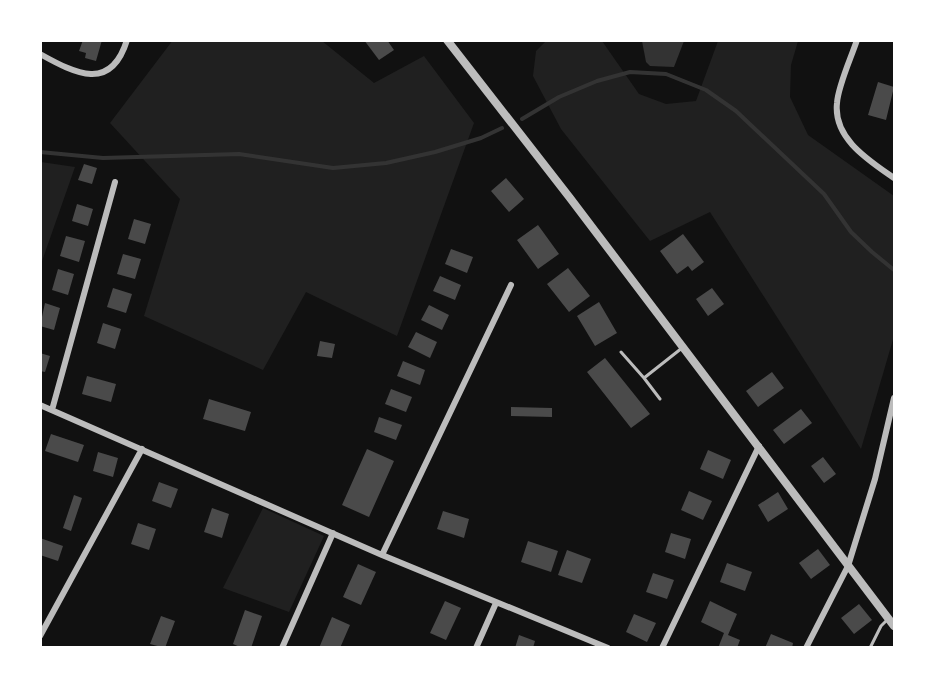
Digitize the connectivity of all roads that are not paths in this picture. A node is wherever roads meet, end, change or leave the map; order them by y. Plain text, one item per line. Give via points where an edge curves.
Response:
1 (127, 40) edge
2 (447, 40) edge
3 (857, 40) edge
4 (40, 54) edge
5 (894, 178) edge
6 (115, 182) dead end
7 (511, 285) dead end
8 (684, 346) junction
9 (621, 352) dead end
10 (644, 378) junction
11 (894, 398) edge
12 (660, 399) dead end
13 (40, 405) edge
14 (52, 410) junction
15 (759, 446) junction
16 (142, 449) junction
17 (333, 533) junction
18 (382, 555) junction
19 (848, 566) junction
20 (496, 603) junction
21 (889, 618) junction
22 (894, 626) edge
23 (40, 636) edge
24 (282, 648) edge
25 (476, 648) edge
26 (608, 648) edge
27 (662, 648) edge
28 (806, 648) edge
29 (870, 648) edge

1 - 4 street via 120,59 101,73 68,68
2 - 8 street
3 - 5 street via 837,102 839,122 854,147
6 - 14 street
7 - 18 street
8 - 10 lane
8 - 15 street
9 - 10 lane
10 - 12 lane
11 - 19 street via 875,479
13 - 14 street
14 - 16 street
15 - 19 street
15 - 27 street
16 - 17 street
16 - 23 street
17 - 18 street
17 - 24 street
18 - 20 street
19 - 21 street
19 - 28 street
20 - 25 street
20 - 26 street
21 - 22 street
21 - 29 lane

